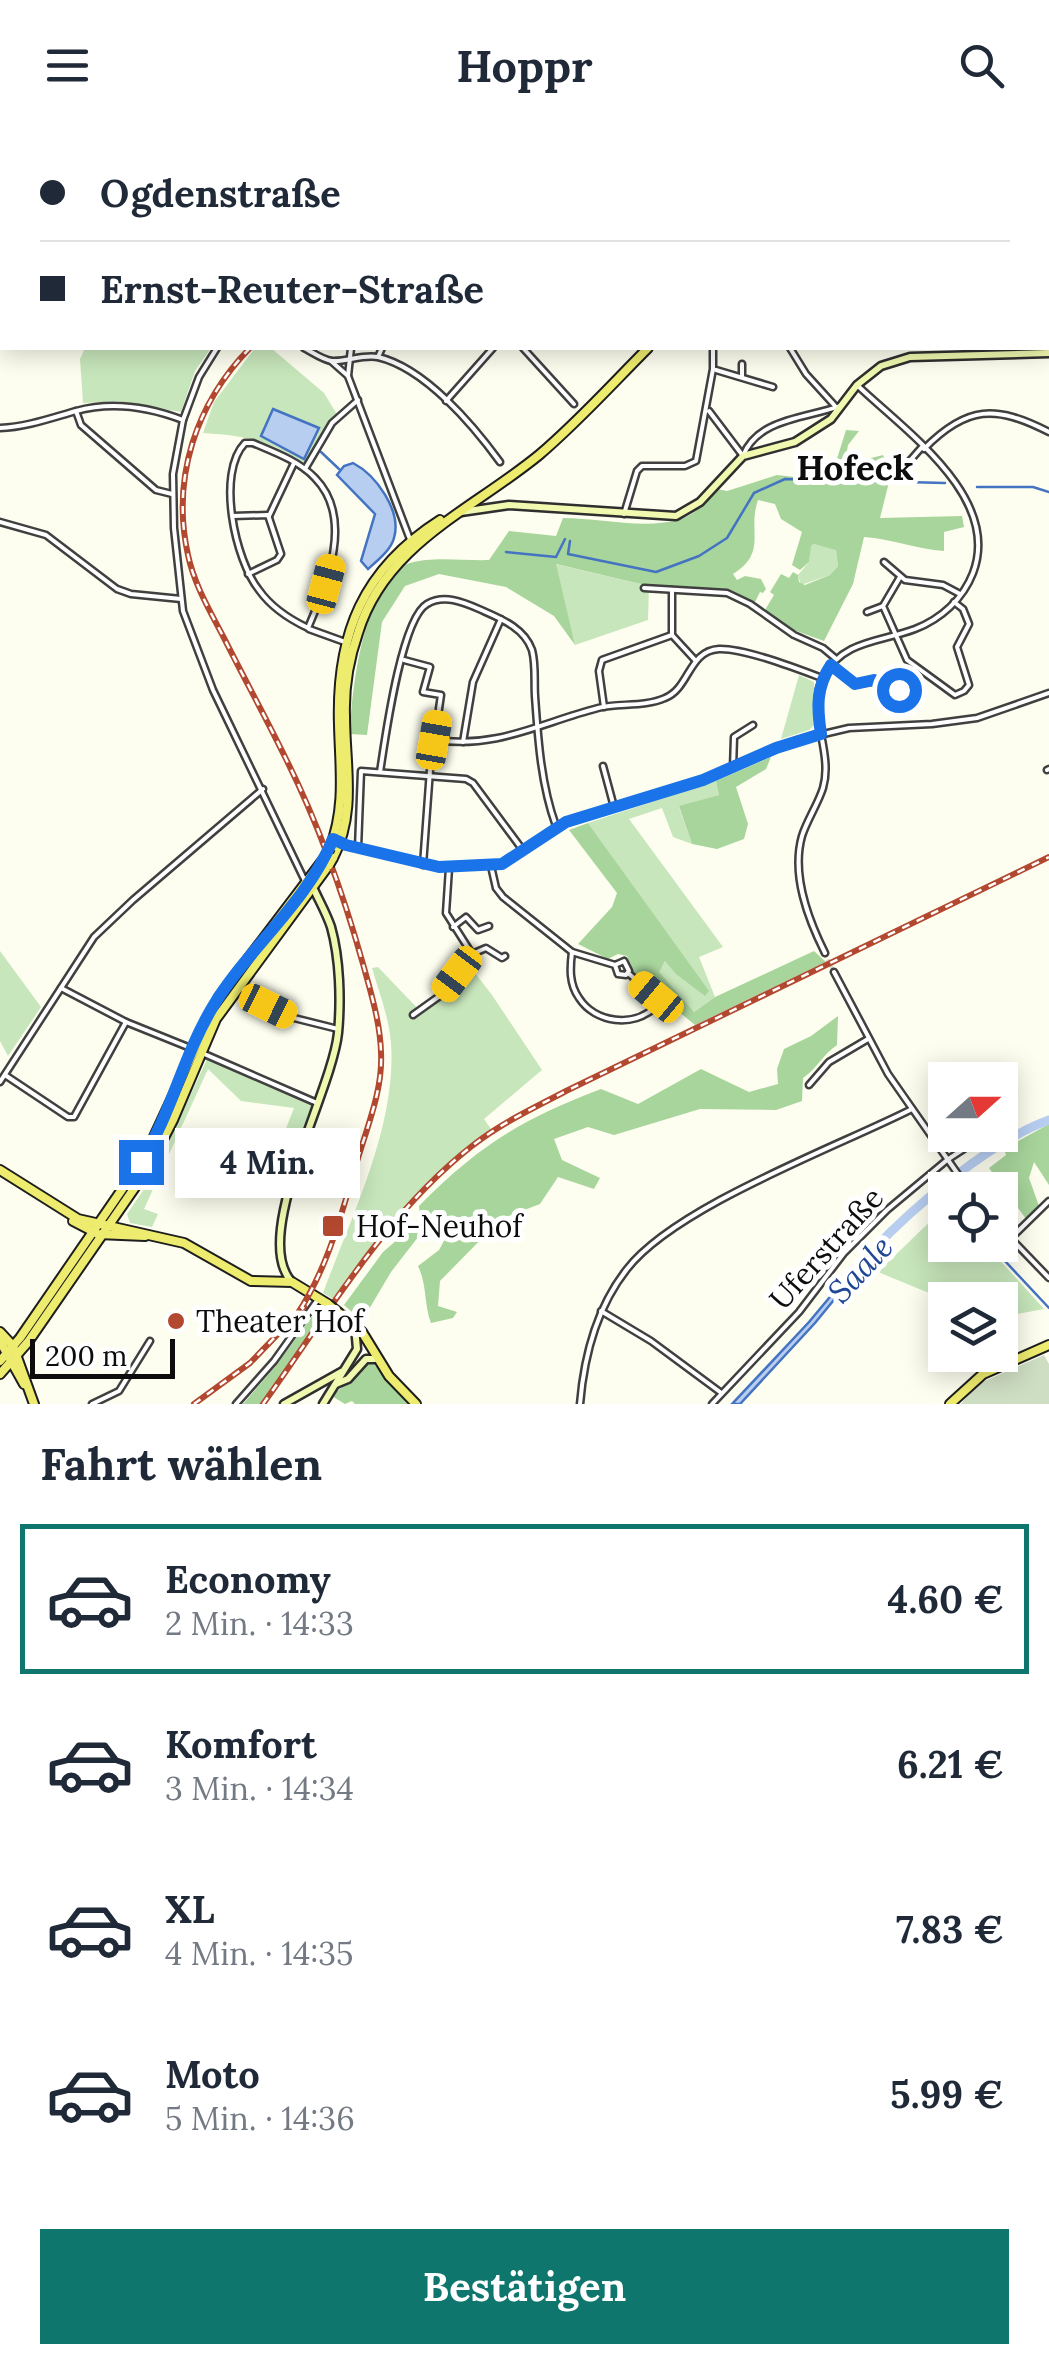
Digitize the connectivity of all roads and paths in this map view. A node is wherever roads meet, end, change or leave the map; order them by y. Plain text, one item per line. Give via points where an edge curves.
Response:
1 (216, 350) edge
2 (308, 350) edge
3 (350, 350) edge
4 (381, 350) edge
5 (491, 350) edge
6 (524, 350) edge
7 (646, 350) edge
8 (713, 350) edge
9 (791, 350) edge
10 (1049, 353) edge
11 (348, 358) junction
12 (378, 358) junction
13 (331, 361) junction
14 (742, 364) dead end
15 (713, 369) junction
16 (348, 376) junction
17 (742, 376) junction
18 (857, 384) junction
19 (773, 387) dead end
20 (358, 400) junction
21 (446, 401) junction
22 (574, 404) dead end
23 (840, 405) junction
24 (707, 408) junction
25 (76, 411) junction
26 (183, 420) junction
27 (0, 428) edge
28 (1049, 432) edge
29 (923, 448) junction
30 (743, 456) junction
31 (500, 462) dead end
32 (294, 463) junction
33 (906, 464) dead end
34 (305, 469) junction
35 (488, 490) junction
36 (172, 494) junction
37 (508, 505) junction
38 (459, 513) junction
39 (624, 514) junction
40 (233, 516) junction
41 (269, 516) junction
42 (0, 522) edge
43 (412, 543) junction
44 (884, 562) dead end
45 (248, 574) junction
46 (900, 576) junction
47 (644, 588) dead end
48 (672, 589) junction
49 (961, 595) junction
50 (181, 598) junction
51 (954, 602) junction
52 (884, 606) junction
53 (867, 612) dead end
54 (501, 619) junction
55 (308, 628) junction
56 (672, 635) junction
57 (895, 636) junction
58 (350, 644) junction
59 (835, 658) junction
60 (402, 660) junction
61 (696, 660) junction
62 (831, 665) junction
63 (916, 669) junction
64 (822, 678) junction
65 (1049, 694) edge
66 (604, 707) junction
67 (753, 726) dead end
68 (538, 728) junction
69 (821, 734) junction
70 (434, 740) junction
71 (463, 744) junction
72 (602, 766) dead end
73 (733, 768) junction
74 (380, 772) junction
75 (430, 777) junction
76 (263, 789) junction
77 (614, 807) junction
78 (556, 826) junction
79 (358, 848) junction
80 (522, 849) junction
81 (332, 851) junction
82 (424, 864) junction
83 (491, 866) junction
84 (449, 868) junction
85 (310, 884) junction
86 (453, 926) junction
87 (489, 926) dead end
88 (572, 952) junction
89 (472, 954) junction
90 (824, 954) tunnel mouth
91 (505, 956) dead end
92 (615, 965) junction
93 (834, 972) tunnel mouth
94 (628, 973) junction
95 (237, 986) junction
96 (61, 988) junction
97 (413, 1015) dead end
98 (126, 1022) junction
99 (338, 1030) junction
100 (868, 1040) junction
101 (197, 1051) junction
102 (5, 1075) junction
103 (0, 1082) edge
104 (809, 1085) dead end
105 (319, 1104) junction
106 (912, 1110) junction
107 (962, 1152) edge
108 (949, 1162) junction
109 (0, 1170) edge
110 (956, 1172) edge
111 (1049, 1201) edge
112 (101, 1230) junction
113 (1018, 1231) edge
114 (1018, 1245) edge
115 (1049, 1278) edge
116 (292, 1282) junction
117 (319, 1298) junction
118 (601, 1311) junction
119 (351, 1322) junction
120 (0, 1332) edge
121 (0, 1341) edge
122 (150, 1341) dead end
123 (1049, 1345) edge
124 (13, 1354) junction
125 (380, 1359) junction
126 (0, 1361) edge
127 (346, 1368) junction
128 (0, 1374) edge
129 (335, 1384) junction
130 (720, 1392) junction
131 (34, 1403) edge
132 (92, 1404) edge
133 (236, 1404) edge
134 (284, 1404) edge
135 (323, 1404) edge
136 (416, 1404) edge
137 (580, 1404) edge
138 (712, 1404) edge
139 (950, 1404) edge

1 - 26 street
2 - 13 street
3 - 11 street
4 - 12 street
5 - 21 street
6 - 22 street
7 - 35 main road via 524,466
8 - 15 street
9 - 23 street
10 - 18 main road via 899,358
11 - 12 street
11 - 13 street
11 - 16 street
12 - 21 street via 416,376
13 - 16 street
14 - 17 street
15 - 17 street
15 - 24 street
16 - 20 street
17 - 19 street
18 - 23 main road
18 - 29 street
20 - 34 street via 332,422
20 - 43 street
21 - 31 street
23 - 30 main road via 806,437
23 - 30 street via 768,428
24 - 30 street
24 - 39 street via 696,460 642,466
25 - 26 street via 135,407
25 - 27 street
25 - 36 street via 81,425 130,468 156,490
26 - 36 street
28 - 29 street via 1014,416 985,413 940,432
29 - 33 street
29 - 49 street via 956,480 974,518 978,551
30 - 39 main road via 688,511
32 - 34 street
32 - 40 street via 243,444 232,480
32 - 41 street
34 - 55 street via 324,490 335,531 326,584
35 - 37 main road
35 - 38 main road
35 - 43 main road
36 - 50 street
37 - 38 main road
37 - 39 main road
38 - 43 main road
40 - 41 street
40 - 45 street
41 - 45 street via 280,554
42 - 50 street via 56,541 117,590
43 - 58 main road via 376,590
44 - 46 street
45 - 55 street via 282,614
46 - 49 street
46 - 52 street
47 - 48 street
48 - 56 street
48 - 59 street via 739,598
49 - 51 street
50 - 76 street via 198,656
51 - 57 street via 926,624
51 - 63 street via 969,620 957,646 968,688 948,692
52 - 53 street
52 - 57 street
54 - 60 street via 452,600 429,602 414,617
54 - 68 street via 522,633 532,652
54 - 71 street via 472,682
55 - 58 street
56 - 61 street
56 - 66 street via 602,660
57 - 59 street
57 - 63 street
58 - 81 main road via 349,807
59 - 62 street
60 - 70 street via 430,667 423,692 441,695
60 - 74 street
61 - 64 street via 720,649
61 - 66 street via 663,700
62 - 63 street via 855,684 878,681 892,692
62 - 64 street
64 - 69 street
65 - 69 street via 977,718
66 - 68 street
67 - 73 street via 734,737
68 - 71 street
68 - 78 street
69 - 73 street
69 - 90 street via 824,786 802,836 799,876
70 - 71 street
70 - 75 street
72 - 77 street
73 - 77 street
74 - 75 street
74 - 79 street via 362,770
75 - 80 street via 473,783
75 - 82 street
76 - 85 street
76 - 96 street via 104,928
77 - 78 street
78 - 80 street
79 - 81 street
79 - 82 street
80 - 83 street
81 - 85 main road
82 - 84 street
83 - 84 street
83 - 88 street via 503,897
84 - 86 street via 445,905
85 - 95 main road
85 - 99 main road via 332,933
85 - 101 main road via 220,995
86 - 87 street via 466,917 478,930
86 - 89 street
88 - 92 street
88 - 94 street via 574,988 601,1016 630,1020 658,1002
89 - 91 street via 486,948
89 - 97 street via 441,995
92 - 94 street via 618,974
92 - 94 street via 628,963
93 - 100 street
95 - 99 street via 290,1017
95 - 101 main road
96 - 98 street
96 - 102 street
98 - 101 street
98 - 102 street via 74,1117
99 - 105 main road
100 - 104 street via 829,1062
100 - 106 street
101 - 105 street
101 - 112 main road
102 - 103 street
105 - 116 main road via 293,1175 279,1250
106 - 108 street
106 - 118 street via 759,1182 656,1240 627,1268
107 - 108 street, Uferstraße
108 - 110 street
108 - 130 street, Uferstraße via 844,1253 799,1312
109 - 112 main road
111 - 113 street
112 - 116 main road via 168,1238 251,1281
112 - 124 main road
114 - 115 street
116 - 117 main road
117 - 119 main road, bridge
117 - 133 street
118 - 130 street
118 - 137 street
119 - 125 main road
119 - 127 main road via 358,1343
120 - 124 main road
121 - 124 main road
122 - 132 street via 119,1390
123 - 139 main road via 983,1374
124 - 126 main road
124 - 128 main road
124 - 131 main road
125 - 129 main road via 366,1358
125 - 136 main road
127 - 129 main road
127 - 134 main road
129 - 135 main road
130 - 138 street, Uferstraße

